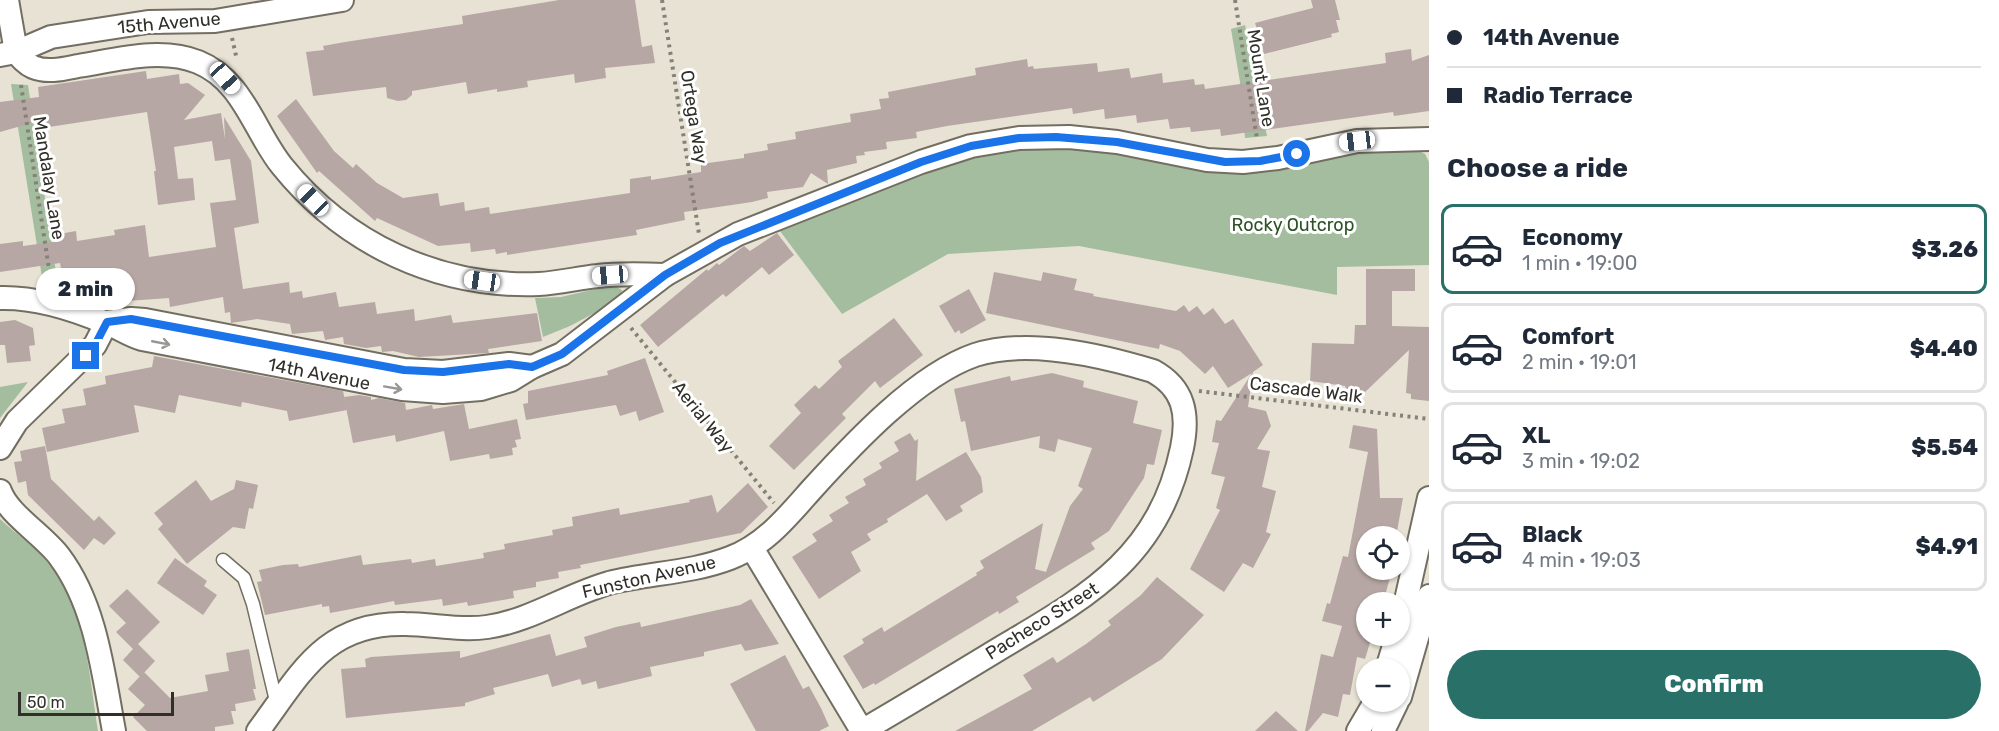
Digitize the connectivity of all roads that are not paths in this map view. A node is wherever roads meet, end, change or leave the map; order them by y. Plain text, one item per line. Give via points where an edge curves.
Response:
1 (7, 0) edge
2 (342, 0) edge
3 (8, 54) edge
4 (1429, 139) edge
5 (665, 275) junction
6 (0, 298) edge
7 (107, 322) junction
8 (1181, 397) joint
9 (0, 448) edge
10 (0, 491) edge
11 (1429, 498) edge
12 (752, 548) junction
13 (223, 560) dead end
14 (1408, 592) edge
15 (1429, 596) edge
16 (1410, 662) edge
17 (277, 705) junction
18 (1369, 712) edge
19 (1392, 712) edge
20 (114, 731) edge
21 (258, 731) edge
22 (862, 731) edge
23 (1358, 731) edge
24 (1383, 731) edge

1 - 3 street
2 - 3 street, 15th Avenue via 215,21 148,22 51,37
3 - 5 street via 44,70 155,55 184,58 211,68 235,90 276,158 313,200 361,238 419,267 504,284 560,283 623,273
4 - 5 street, 14th Avenue via 1338,143 1260,161 1208,160 1093,139 1044,136 995,141 921,162 738,234
5 - 7 street, 14th Avenue via 571,348 532,367 509,364 443,372 404,370 145,320
6 - 7 street, 14th Avenue via 26,300
7 - 9 street via 95,345 18,421
8 - 12 street, Funston Avenue via 1174,386 1153,371 1048,348 1009,348 971,356 941,371 880,420 775,530
8 - 22 street, Pacheco Street via 1184,436 1168,495 1148,532 1117,571 1074,604
10 - 20 street via 7,505 59,556 79,589 95,638
11 - 14 street
12 - 17 street, Funston Avenue via 698,568 609,583 489,627 402,624 364,629 318,653
12 - 22 street
13 - 17 lane via 244,578
15 - 16 street
17 - 21 street, Funston Avenue
18 - 23 street
19 - 24 street

